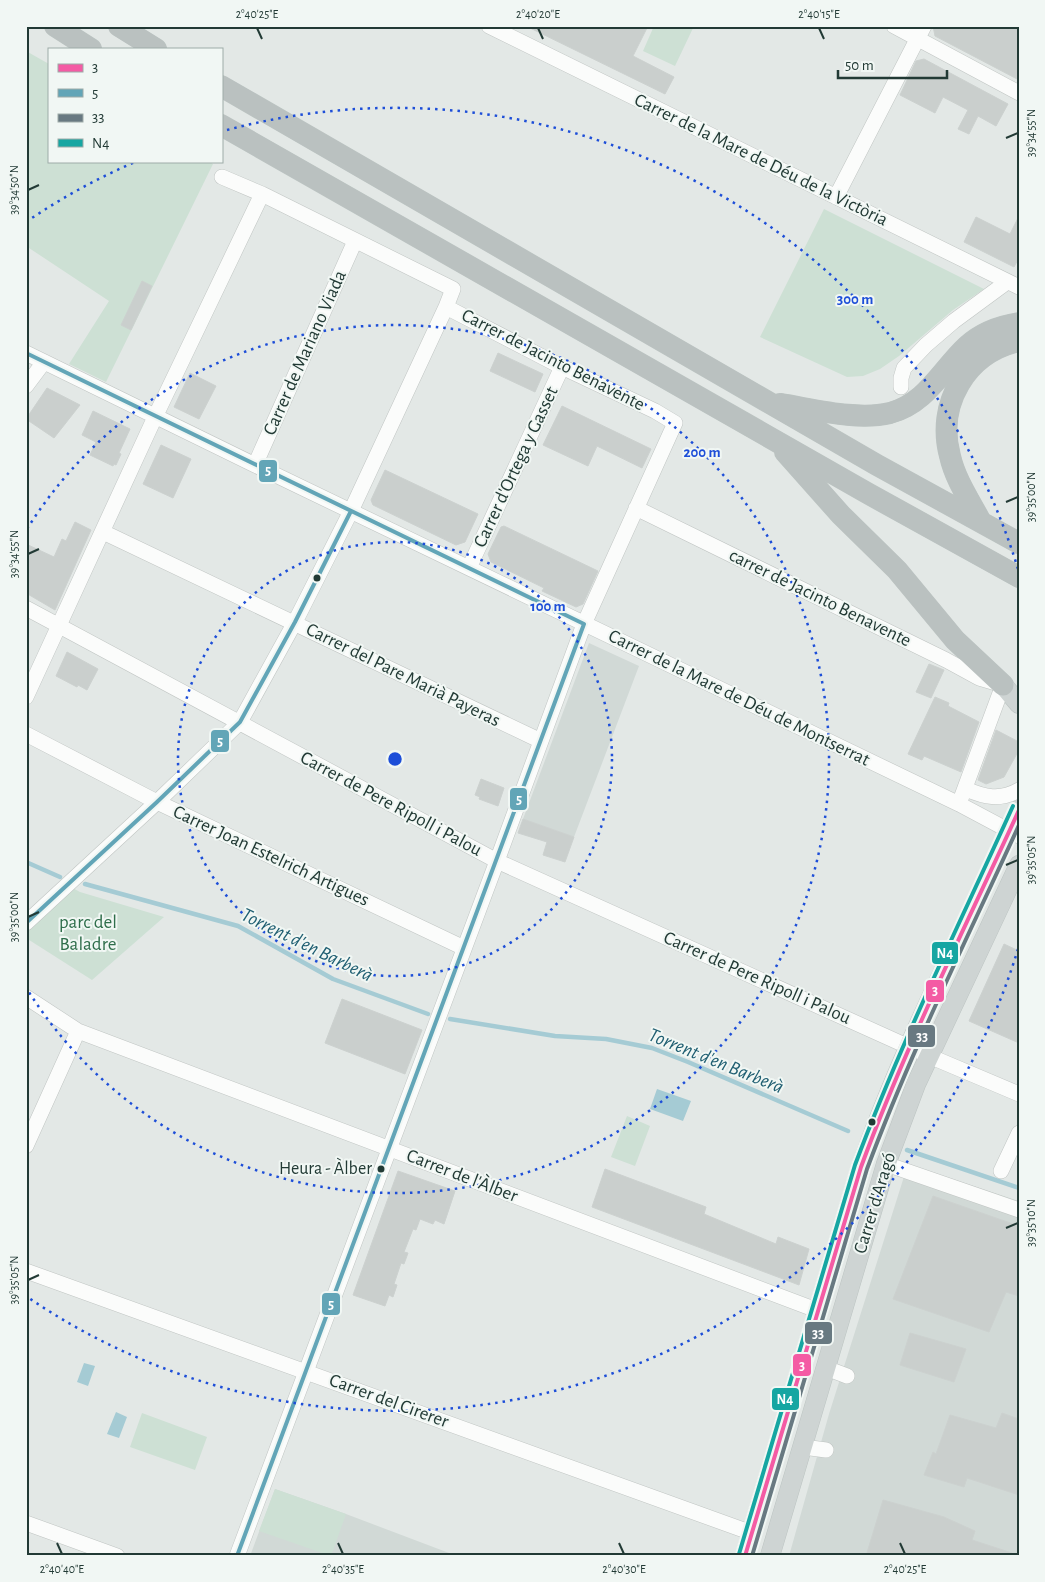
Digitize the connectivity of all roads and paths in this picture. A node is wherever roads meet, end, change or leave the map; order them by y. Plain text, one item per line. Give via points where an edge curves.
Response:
1 (55, 26) edge
2 (119, 26) edge
3 (488, 26) edge
4 (894, 26) edge
5 (506, 30) edge
6 (920, 32) edge
7 (89, 48) edge
8 (154, 48) edge
9 (222, 87) edge
10 (1019, 93) edge
11 (222, 126) edge
12 (222, 177) dead end
13 (262, 194) junction
14 (836, 197) junction
15 (355, 242) junction
16 (1013, 284) edge
17 (446, 307) junction
18 (1019, 323) edge
19 (1019, 341) edge
20 (26, 353) edge
21 (44, 362) junction
22 (562, 367) junction
23 (26, 386) edge
24 (901, 387) dead end
25 (770, 403) junction
26 (156, 417) junction
27 (773, 439) junction
28 (255, 465) junction
29 (636, 508) junction
30 (350, 511) junction
31 (981, 522) junction
32 (103, 532) junction
33 (1019, 543) edge
34 (469, 568) junction
35 (1019, 577) edge
36 (26, 608) edge
37 (295, 622) junction
38 (584, 624) junction
39 (59, 626) junction
40 (1011, 688) edge
41 (26, 697) edge
42 (1019, 704) edge
43 (240, 722) junction
44 (26, 734) edge
45 (541, 741) junction
46 (966, 789) junction
47 (1019, 790) edge
48 (157, 802) junction
49 (959, 804) junction
50 (1019, 809) edge
51 (1014, 833) edge
52 (497, 861) junction
53 (1019, 865) edge
54 (26, 923) edge
55 (464, 948) junction
56 (26, 997) edge
57 (78, 1031) junction
58 (909, 1047) junction
59 (929, 1056) junction
60 (1019, 1094) edge
61 (1019, 1133) edge
62 (26, 1146) edge
63 (390, 1149) junction
64 (886, 1164) junction
65 (1001, 1171) dead end
66 (1019, 1210) edge
67 (26, 1271) edge
68 (819, 1311) junction
69 (837, 1328) junction
70 (826, 1368) junction
71 (307, 1371) junction
72 (847, 1376) dead end
73 (802, 1446) junction
74 (826, 1450) dead end
75 (26, 1523) edge
76 (779, 1526) junction
77 (752, 1533) junction
78 (117, 1556) edge
79 (237, 1556) edge
80 (745, 1556) edge
81 (770, 1556) edge

1 - 7 highway
2 - 8 highway
3 - 5 street, Carrer de la Mare de Déu de la Victòria
4 - 6 street
5 - 14 street, Carrer de la Mare de Déu de la Victòria
6 - 10 street
6 - 14 street
9 - 25 highway
11 - 27 highway
12 - 13 street, Carrer de Jacinto Benavente
13 - 15 street, Carrer de Jacinto Benavente
13 - 26 street
14 - 16 street, Carrer de la Mare de Déu de la Victòria
15 - 17 street, Carrer de Jacinto Benavente via 453,289
15 - 28 street, Carrer de Mariano Viada
16 - 24 street via 954,321 926,345 904,368
17 - 22 street, Carrer de Jacinto Benavente
17 - 30 street
18 - 25 highway via 992,330 968,345 925,393 907,406 891,412 861,416
19 - 31 highway via 995,349 969,369 952,397 948,412 946,428 950,458
20 - 21 street, Carrer de la Mare de Déu de Montserrat
21 - 23 street
21 - 26 street, Carrer de la Mare de Déu de Montserrat
22 - 29 street, Carrer de Jacinto Benavente via 675,423
22 - 34 street, Carrer d'Ortega y Gasset
25 - 31 highway
26 - 28 street, Carrer de la Mare de Déu de Montserrat
26 - 32 street
27 - 35 highway
27 - 40 highway via 841,515 897,570 955,640
28 - 30 street, Carrer de la Mare de Déu de Montserrat
29 - 38 street
29 - 40 street, carrer de Jacinto Benavente via 979,678
30 - 34 street, Carrer de la Mare de Déu de Montserrat
30 - 37 street
31 - 33 highway
32 - 37 street, Carrer del Pare Marià Payeras
32 - 39 street
34 - 38 street, Carrer de la Mare de Déu de Montserrat
36 - 39 street, Carrer de Pere Ripoll i Palou
37 - 43 street
37 - 45 street, Carrer del Pare Marià Payeras
38 - 45 street
38 - 49 street, Carrer de la Mare de Déu de Montserrat
39 - 41 street
39 - 43 street, Carrer de Pere Ripoll i Palou
40 - 42 main road
40 - 46 street
43 - 48 street
43 - 52 street, Carrer de Pere Ripoll i Palou
44 - 48 street, Carrer Joan Estelrich Artigues
45 - 52 street
46 - 47 street via 992,798
46 - 49 street
48 - 54 street
48 - 55 street, Carrer Joan Estelrich Artigues
49 - 51 street, Carrer de la Mare de Déu de Montserrat
50 - 51 main road, Carrer d'Aragó
51 - 58 main road, Carrer d'Aragó
52 - 55 street
52 - 58 street, Carrer de Pere Ripoll i Palou
53 - 59 main road, Carrer d'Aragó
55 - 63 street
56 - 57 street, Carrer de l'Àlber
57 - 62 street
57 - 63 street, Carrer de l'Àlber
58 - 59 street, Carrer de Pere Ripoll i Palou
58 - 68 main road, Carrer d'Aragó via 875,1126
59 - 60 street, Carrer de Pere Ripoll i Palou
59 - 64 main road, Carrer d'Aragó
61 - 65 street
63 - 68 street, Carrer de l'Àlber
63 - 71 street
64 - 66 street
64 - 69 main road, Carrer d'Aragó
67 - 71 street, Carrer del Cirerer
68 - 69 main road
68 - 77 main road, Carrer d'Aragó
69 - 70 main road, Carrer d'Aragó
70 - 72 street
70 - 73 main road, Carrer d'Aragó
71 - 77 street, Carrer del Cirerer
71 - 79 street
73 - 74 street
73 - 76 main road, Carrer d'Aragó
75 - 78 street
76 - 77 main road via 763,1533
76 - 81 main road, Carrer d'Aragó
77 - 80 main road, Carrer d'Aragó

